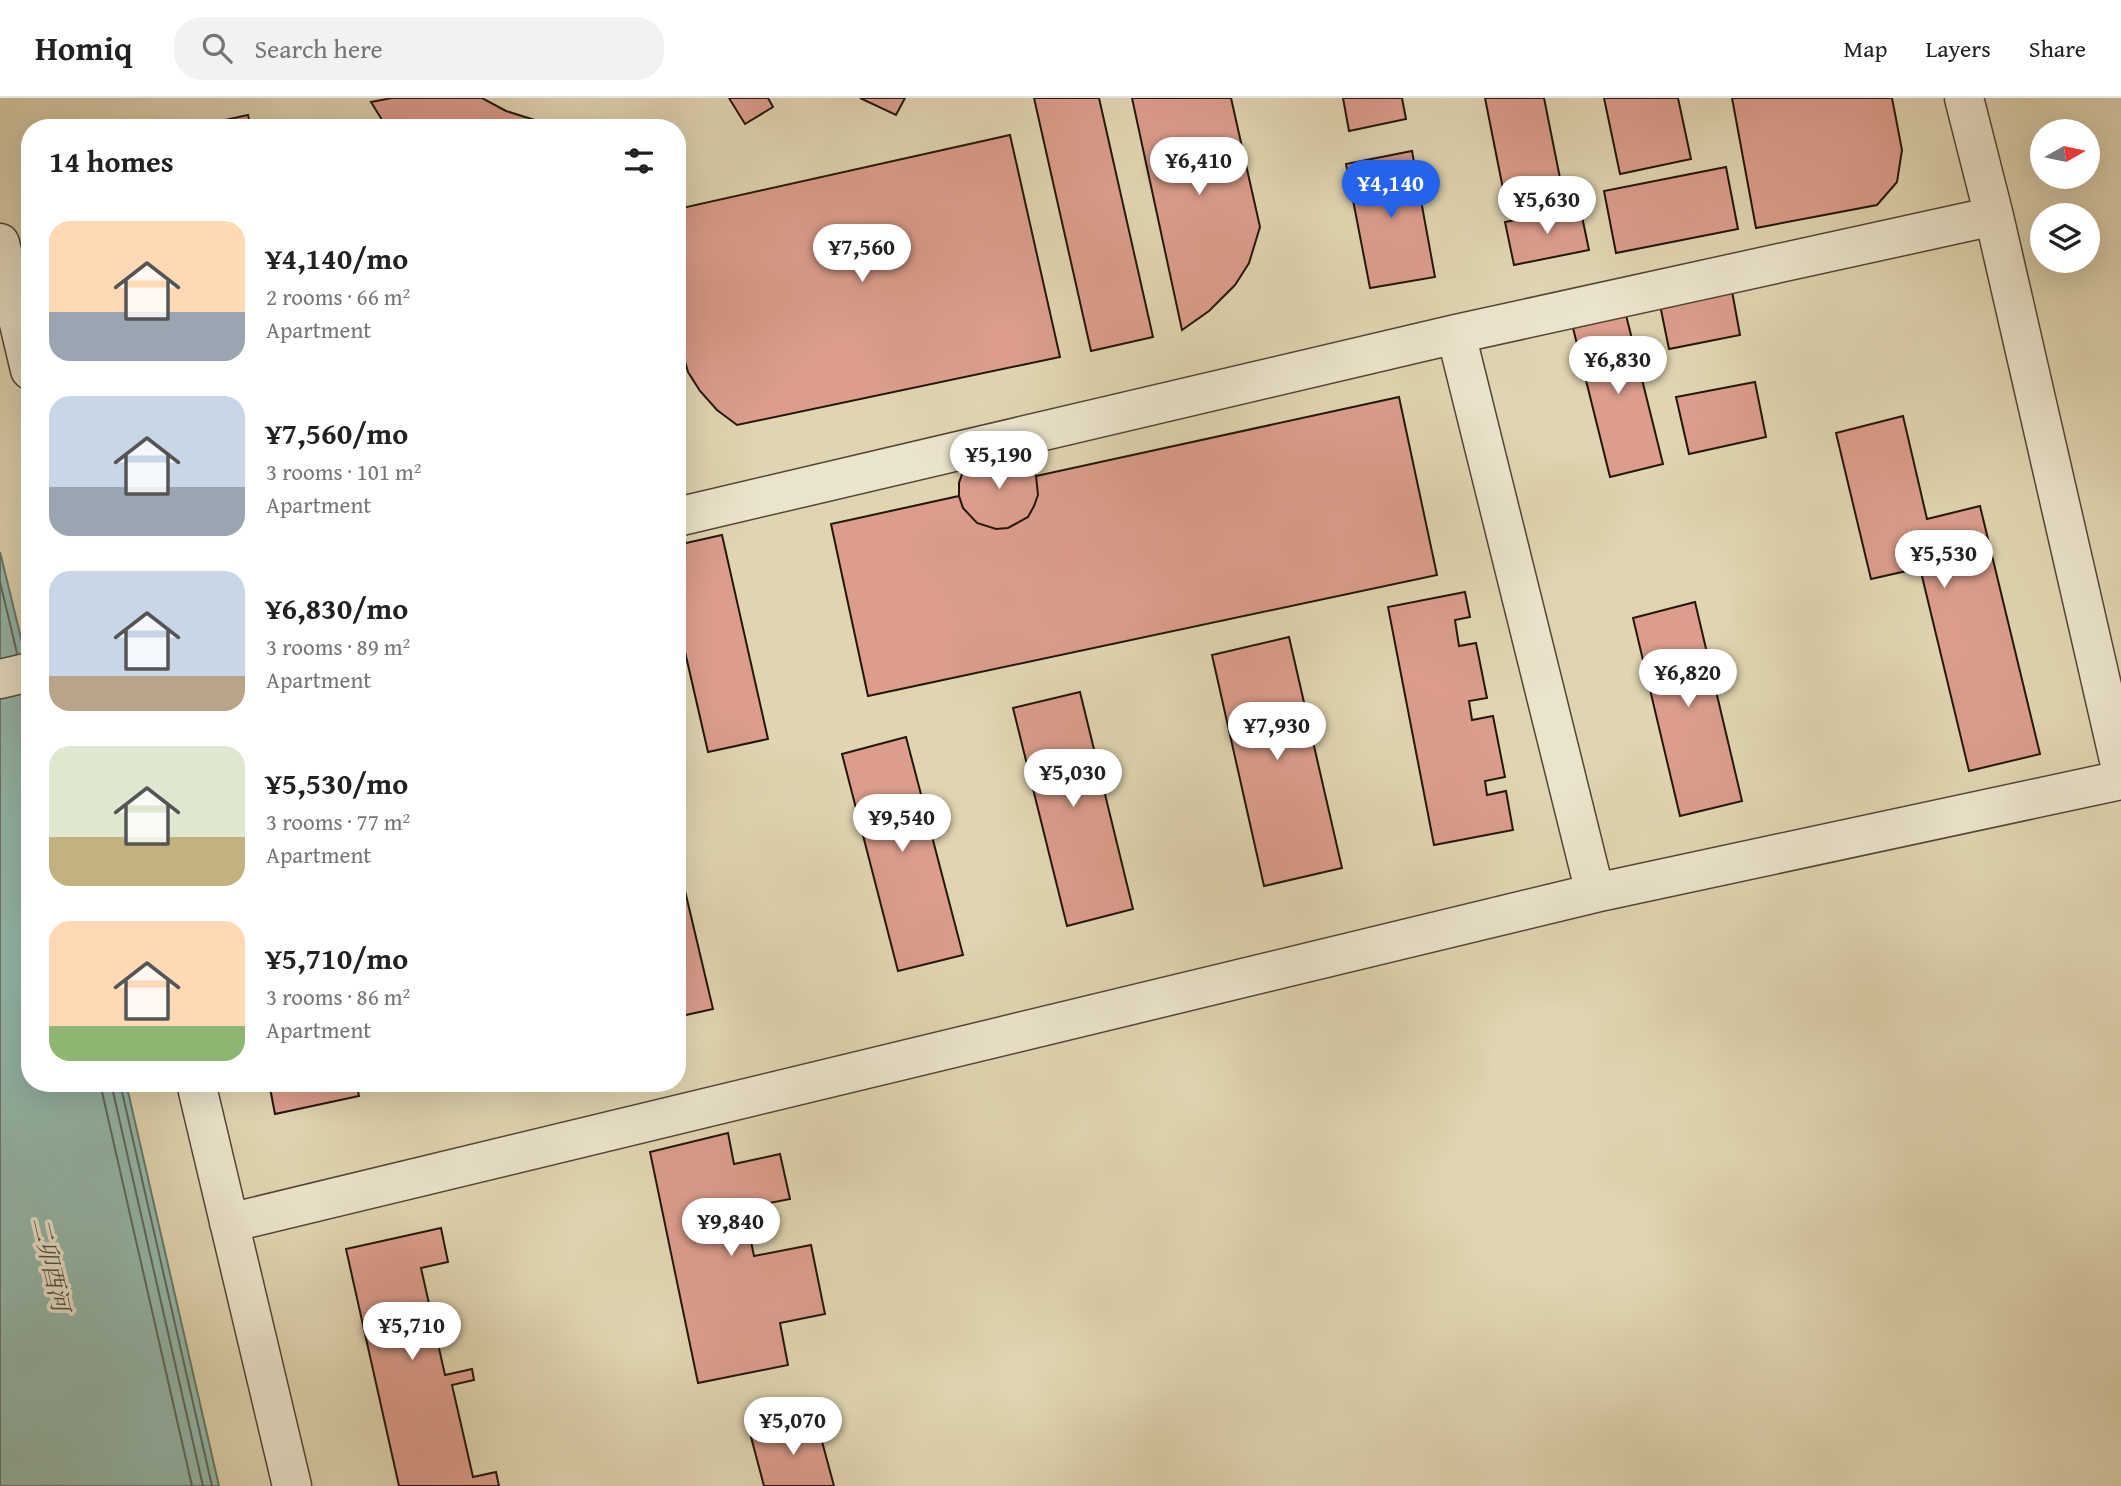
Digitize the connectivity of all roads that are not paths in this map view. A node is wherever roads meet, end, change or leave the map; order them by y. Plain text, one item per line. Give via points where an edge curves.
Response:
1 (1964, 98) edge
2 (1994, 216) junction
3 (0, 243) edge
4 (21, 332) edge
5 (1456, 334) junction
6 (686, 515) edge
7 (21, 674) edge
8 (0, 679) edge
9 (2121, 769) edge
10 (2121, 780) edge
11 (1595, 893) junction
12 (199, 1092) edge
13 (229, 1223) junction
14 (292, 1486) edge

1 - 2 street
2 - 5 street
2 - 9 street
3 - 4 street
5 - 6 street
5 - 11 street
7 - 8 street
10 - 11 street
11 - 13 street
12 - 13 street
13 - 14 street

